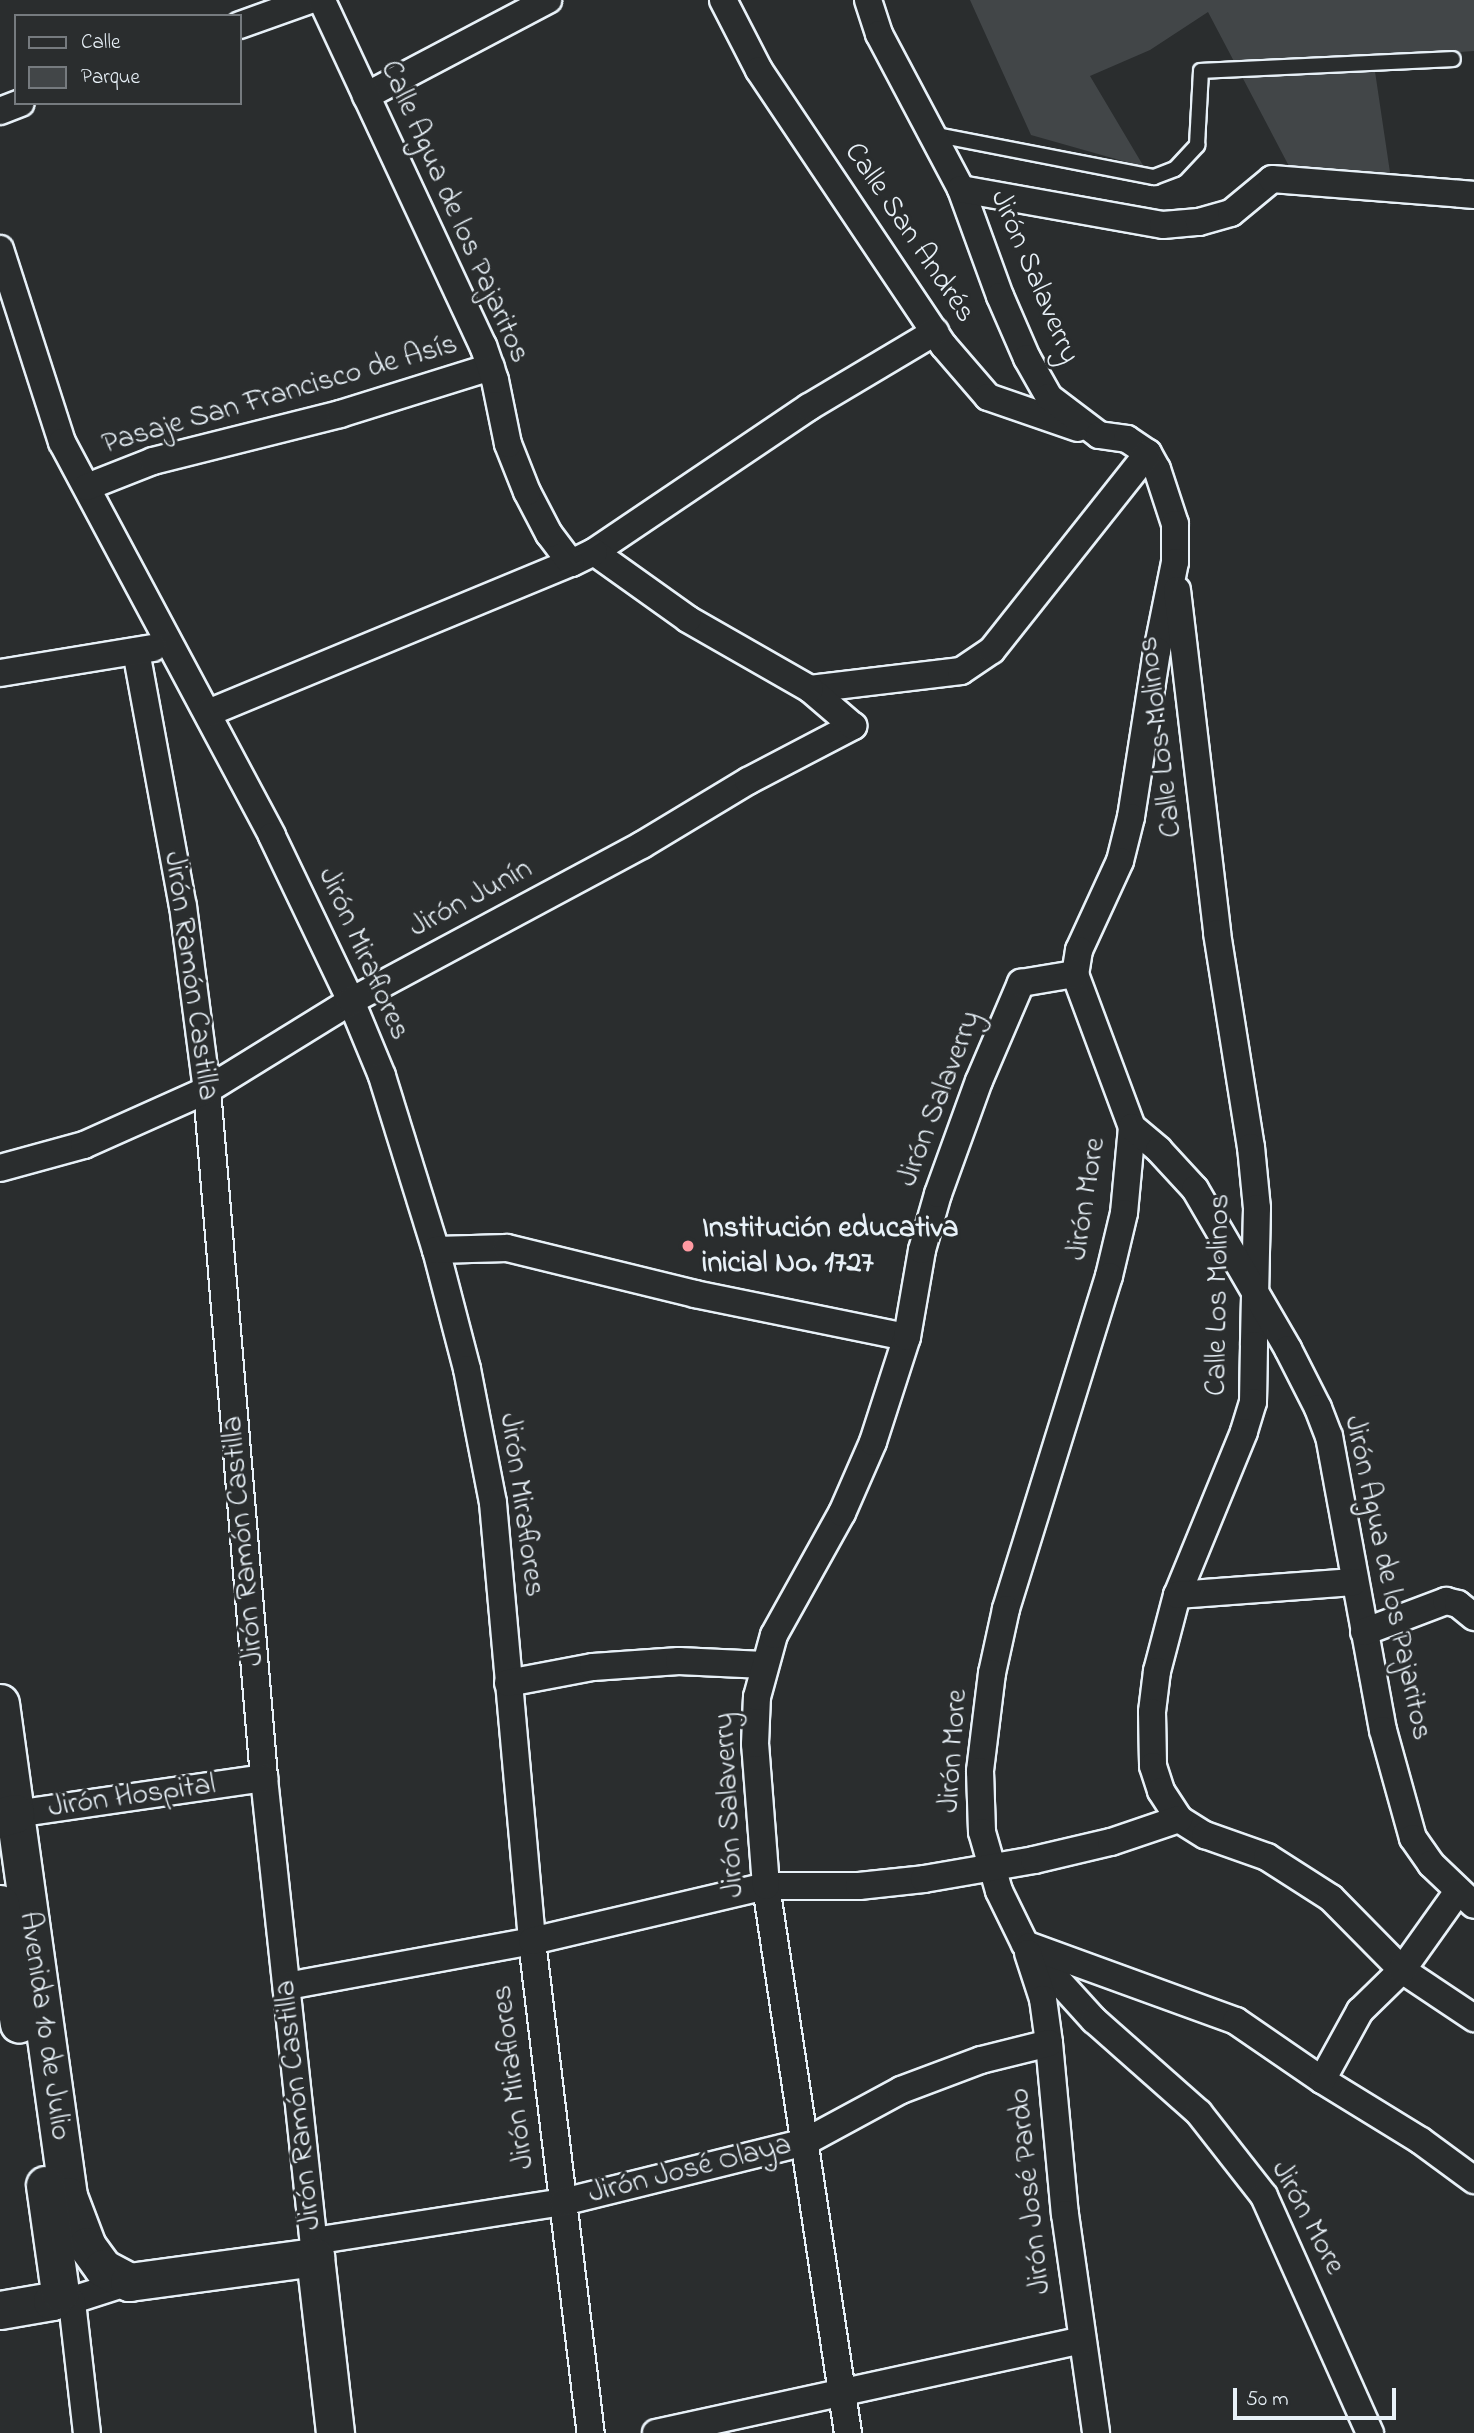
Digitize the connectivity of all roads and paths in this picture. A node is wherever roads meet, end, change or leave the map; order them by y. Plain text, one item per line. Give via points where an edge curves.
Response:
1 (310, 0) edge
2 (322, 0) edge
3 (548, 0) edge
4 (723, 0) edge
5 (868, 0) edge
6 (242, 24) edge
7 (1452, 59) dead end
8 (366, 96) junction
9 (932, 134) junction
10 (961, 189) junction
11 (1474, 195) edge
12 (0, 249) edge
13 (934, 332) junction
14 (491, 367) junction
15 (1099, 435) junction
16 (1148, 453) junction
17 (87, 487) junction
18 (583, 557) junction
19 (1175, 562) junction
20 (169, 645) junction
21 (136, 651) junction
22 (0, 673) edge
23 (810, 689) junction
24 (208, 713) junction
25 (853, 726) joint
26 (1075, 974) junction
27 (351, 1001) junction
28 (207, 1090) junction
29 (1132, 1127) junction
30 (0, 1168) edge
31 (436, 1250) junction
32 (1255, 1295) junction
33 (907, 1337) junction
34 (1354, 1582) junction
35 (1177, 1595) junction
36 (1474, 1617) edge
37 (1364, 1632) junction
38 (764, 1665) junction
39 (508, 1683) junction
40 (0, 1704) edge
41 (264, 1778) junction
42 (8, 1816) edge
43 (1179, 1819) junction
44 (990, 1866) junction
45 (766, 1885) junction
46 (1466, 1899) edge
47 (0, 1904) edge
48 (532, 1941) junction
49 (1025, 1944) junction
50 (1402, 1970) junction
51 (286, 1986) junction
52 (1474, 2018) edge
53 (33, 2032) junction
54 (1049, 2043) junction
55 (1322, 2080) junction
56 (805, 2142) junction
57 (1474, 2179) edge
58 (563, 2202) junction
59 (314, 2249) junction
60 (80, 2289) junction
61 (0, 2310) edge
62 (1082, 2340) junction
63 (842, 2392) junction
64 (87, 2433) edge
65 (335, 2433) edge
66 (590, 2433) edge
67 (656, 2433) edge
68 (848, 2433) edge
69 (1096, 2433) edge
70 (1370, 2433) edge

1 - 6 street
2 - 8 street, Calle Agua de los Pajaritos
3 - 8 street
4 - 13 street, Calle San Andrés via 759,70
5 - 9 street, Jirón Salaverry via 879,33
7 - 9 lane via 1201,71 1197,145 1175,169 1154,177
8 - 14 street, Calle Agua de los Pajaritos
9 - 10 street, Jirón Salaverry
10 - 11 street via 1163,225 1231,213 1272,180
10 - 15 street, Jirón Salaverry via 1027,358 1049,397
12 - 17 street via 62,442
13 - 15 street, Calle San Andrés via 988,397
13 - 18 street via 809,407
14 - 17 street, Pasaje San Francisco de Asís via 267,434 153,461
14 - 18 street, Calle Agua de los Pajaritos via 508,444 527,492 549,534
15 - 16 street, Jirón Salaverry via 1127,439
16 - 19 street via 1175,524
16 - 23 street via 992,650 961,671
17 - 20 street
18 - 23 street, Calle Agua de los Pajaritos
18 - 24 street
19 - 26 street via 1131,817 1120,861 1079,950
19 - 32 street, Calle Los Molinos via 1217,933 1251,1147 1257,1208
20 - 21 street
20 - 24 street, Jirón Miraflores
21 - 22 street
21 - 28 street, Jirón Ramón Castilla via 183,906
23 - 25 street, Calle Agua de los Pajaritos
24 - 27 street, Jirón Miraflores
25 - 27 street, Jirón Junín
26 - 29 street, Jirón More
26 - 33 street, Jirón Salaverry via 1021,983 938,1194 922,1250
27 - 28 street, Jirón Junín
27 - 31 street, Jirón Miraflores via 382,1076
28 - 30 street, Jirón Junín via 84,1145
28 - 41 street, Jirón Ramón Castilla
29 - 32 street, Jirón Agua de los Pajaritos via 1195,1189
29 - 44 street, Jirón More via 1124,1213 1109,1276 1009,1598 992,1673 980,1799
31 - 33 street via 507,1248 695,1294
31 - 39 street, Jirón Miraflores via 467,1369 493,1503
32 - 34 street, Jirón Agua de los Pajaritos via 1288,1349 1329,1436
32 - 35 street, Calle Los Molinos via 1250,1412
33 - 38 street, Jirón Salaverry via 873,1442 842,1513 785,1610
34 - 35 street
34 - 37 street, Jirón Agua de los Pajaritos
35 - 43 street, Calle Los Molinos via 1157,1671 1152,1712 1153,1766 1161,1791
36 - 37 street via 1446,1601
37 - 46 street, Jirón Agua de los Pajaritos via 1383,1730 1413,1838
38 - 39 street via 679,1661 593,1667
38 - 45 street, Jirón Salaverry via 755,1744
39 - 48 street, Jirón Miraflores
40 - 42 highway, Avenida 10 de Julio
41 - 42 street, Jirón Hospital
41 - 51 street, Jirón Ramón Castilla
42 - 53 street, Avenida 10 de Julio
43 - 44 street via 1111,1842
43 - 50 street, Calle Los Molinos via 1205,1835 1267,1857 1323,1892
44 - 45 street via 859,1886
44 - 49 street, Jirón More
45 - 48 street
45 - 56 street, Jirón Salaverry
46 - 50 street
47 - 53 street, Avenida 10 de Julio
48 - 51 street
48 - 58 street, Jirón Miraflores
49 - 54 street, Jirón José Pardo via 1043,1999
49 - 55 street via 1236,2021
49 - 70 street, Jirón More via 1094,2020 1199,2113 1264,2196
50 - 52 street, Calle Los Molinos
50 - 55 street via 1360,2011
51 - 59 street, Jirón Ramón Castilla
53 - 60 street, Avenida 10 de Julio via 68,2196 63,2225 86,2246
54 - 56 street, Jirón José Olaya via 981,2060 901,2090
54 - 62 street, Jirón José Pardo
55 - 57 street
56 - 58 street, Jirón José Olaya
56 - 63 street, Jirón Salaverry
58 - 59 street, Jirón José Olaya
58 - 66 street, Jirón Miraflores
59 - 60 street, Jirón José Olaya
59 - 65 street, Jirón Ramón Castilla
60 - 61 street, Jirón José Olaya
60 - 64 street
62 - 63 street
62 - 69 street, Jirón José Pardo
63 - 67 street
63 - 68 street, Jirón Salaverry

